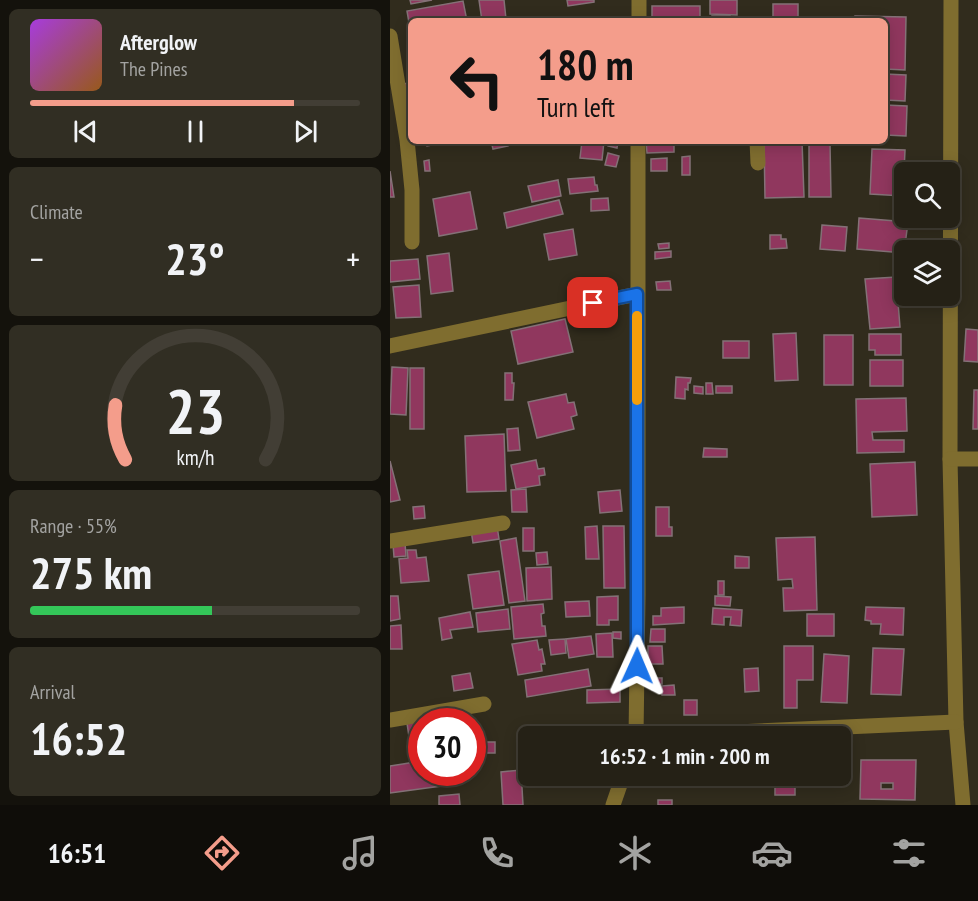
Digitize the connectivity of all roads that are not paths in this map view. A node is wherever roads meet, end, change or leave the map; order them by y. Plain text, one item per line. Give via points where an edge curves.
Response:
1 (639, 0) edge
2 (951, 0) edge
3 (639, 18) edge
4 (390, 36) edge
5 (638, 144) edge
6 (757, 144) edge
7 (758, 164) dead end
8 (412, 242) dead end
9 (637, 294) junction
10 (390, 346) edge
11 (950, 459) junction
12 (978, 459) edge
13 (503, 523) dead end
14 (390, 541) edge
15 (484, 704) dead end
16 (390, 720) edge
17 (956, 722) junction
18 (636, 726) edge
19 (851, 727) edge
20 (620, 786) edge
21 (614, 805) edge
22 (963, 805) edge

1 - 3 street
2 - 11 street
4 - 8 street via 407,140
5 - 9 street
6 - 7 street
9 - 10 street
9 - 18 street
11 - 12 street
11 - 17 street
13 - 14 street
15 - 16 street
17 - 19 street
17 - 22 street
20 - 21 street

